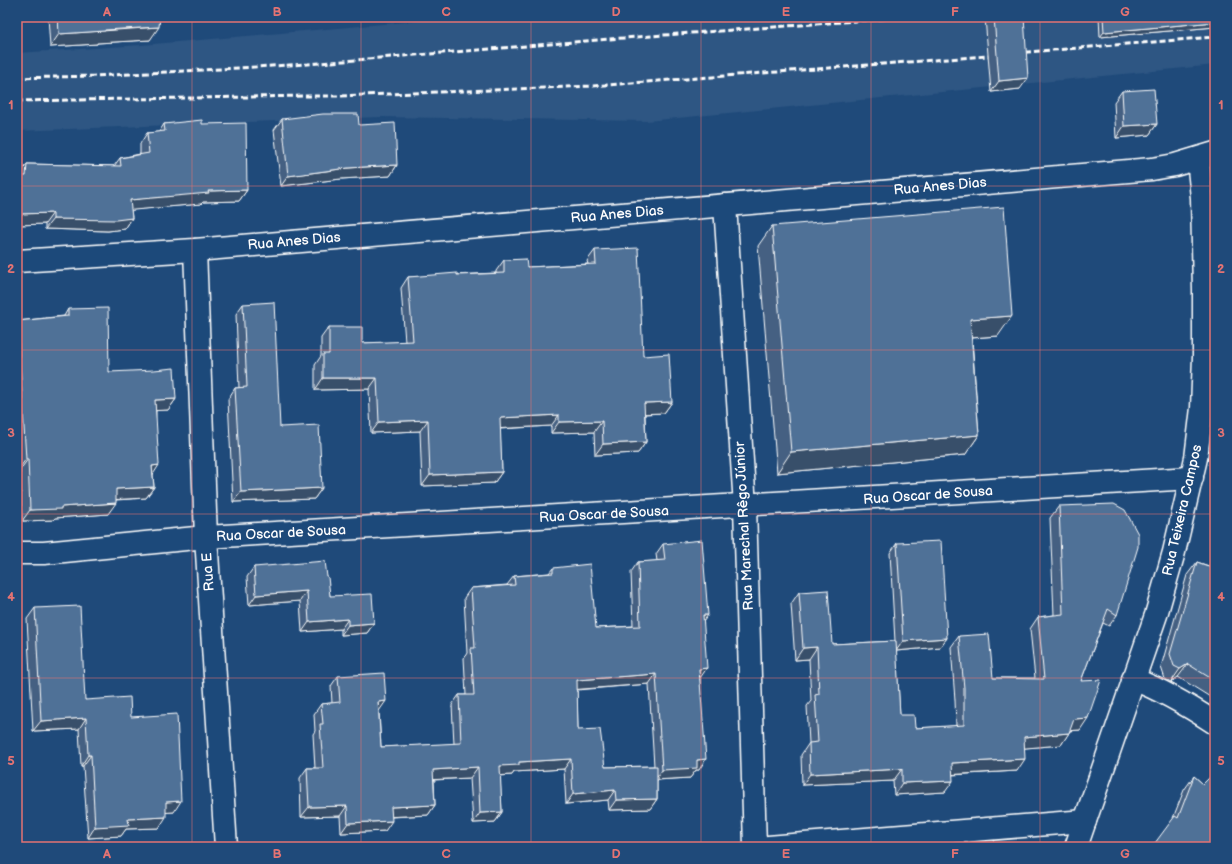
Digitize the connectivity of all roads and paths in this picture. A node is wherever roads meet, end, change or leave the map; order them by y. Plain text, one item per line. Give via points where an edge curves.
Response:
1 (1207, 156) edge
2 (725, 205) junction
3 (195, 250) junction
4 (17, 261) edge
5 (1192, 478) junction
6 (745, 506) junction
7 (206, 538) junction
8 (17, 554) edge
9 (1133, 679) junction
10 (1215, 723) edge
11 (1085, 821) junction
12 (226, 847) edge
13 (755, 847) edge
14 (768, 847) edge
15 (1076, 847) edge

1 - 2 street, Rua Anes Dias via 1152,169
1 - 5 street, Rua Teixeira Campos via 1202,198 1202,408
2 - 3 street, Rua Anes Dias
2 - 6 street, Rua Marechal Rêgo Júnior
3 - 4 street, Rua Anes Dias
3 - 7 street, Rua E
5 - 6 street, Rua Oscar de Sousa
5 - 9 street, Rua Teixeira Campos via 1156,615
6 - 7 street, Rua Oscar de Sousa
6 - 13 street, Rua Marechal Rêgo Júnior
7 - 8 street, Rua Oscar de Sousa
7 - 12 street, Rua E
9 - 10 street via 1153,686
9 - 11 street, Rua Teixeira Campos
11 - 14 street
11 - 15 street, Rua Teixeira Campos

